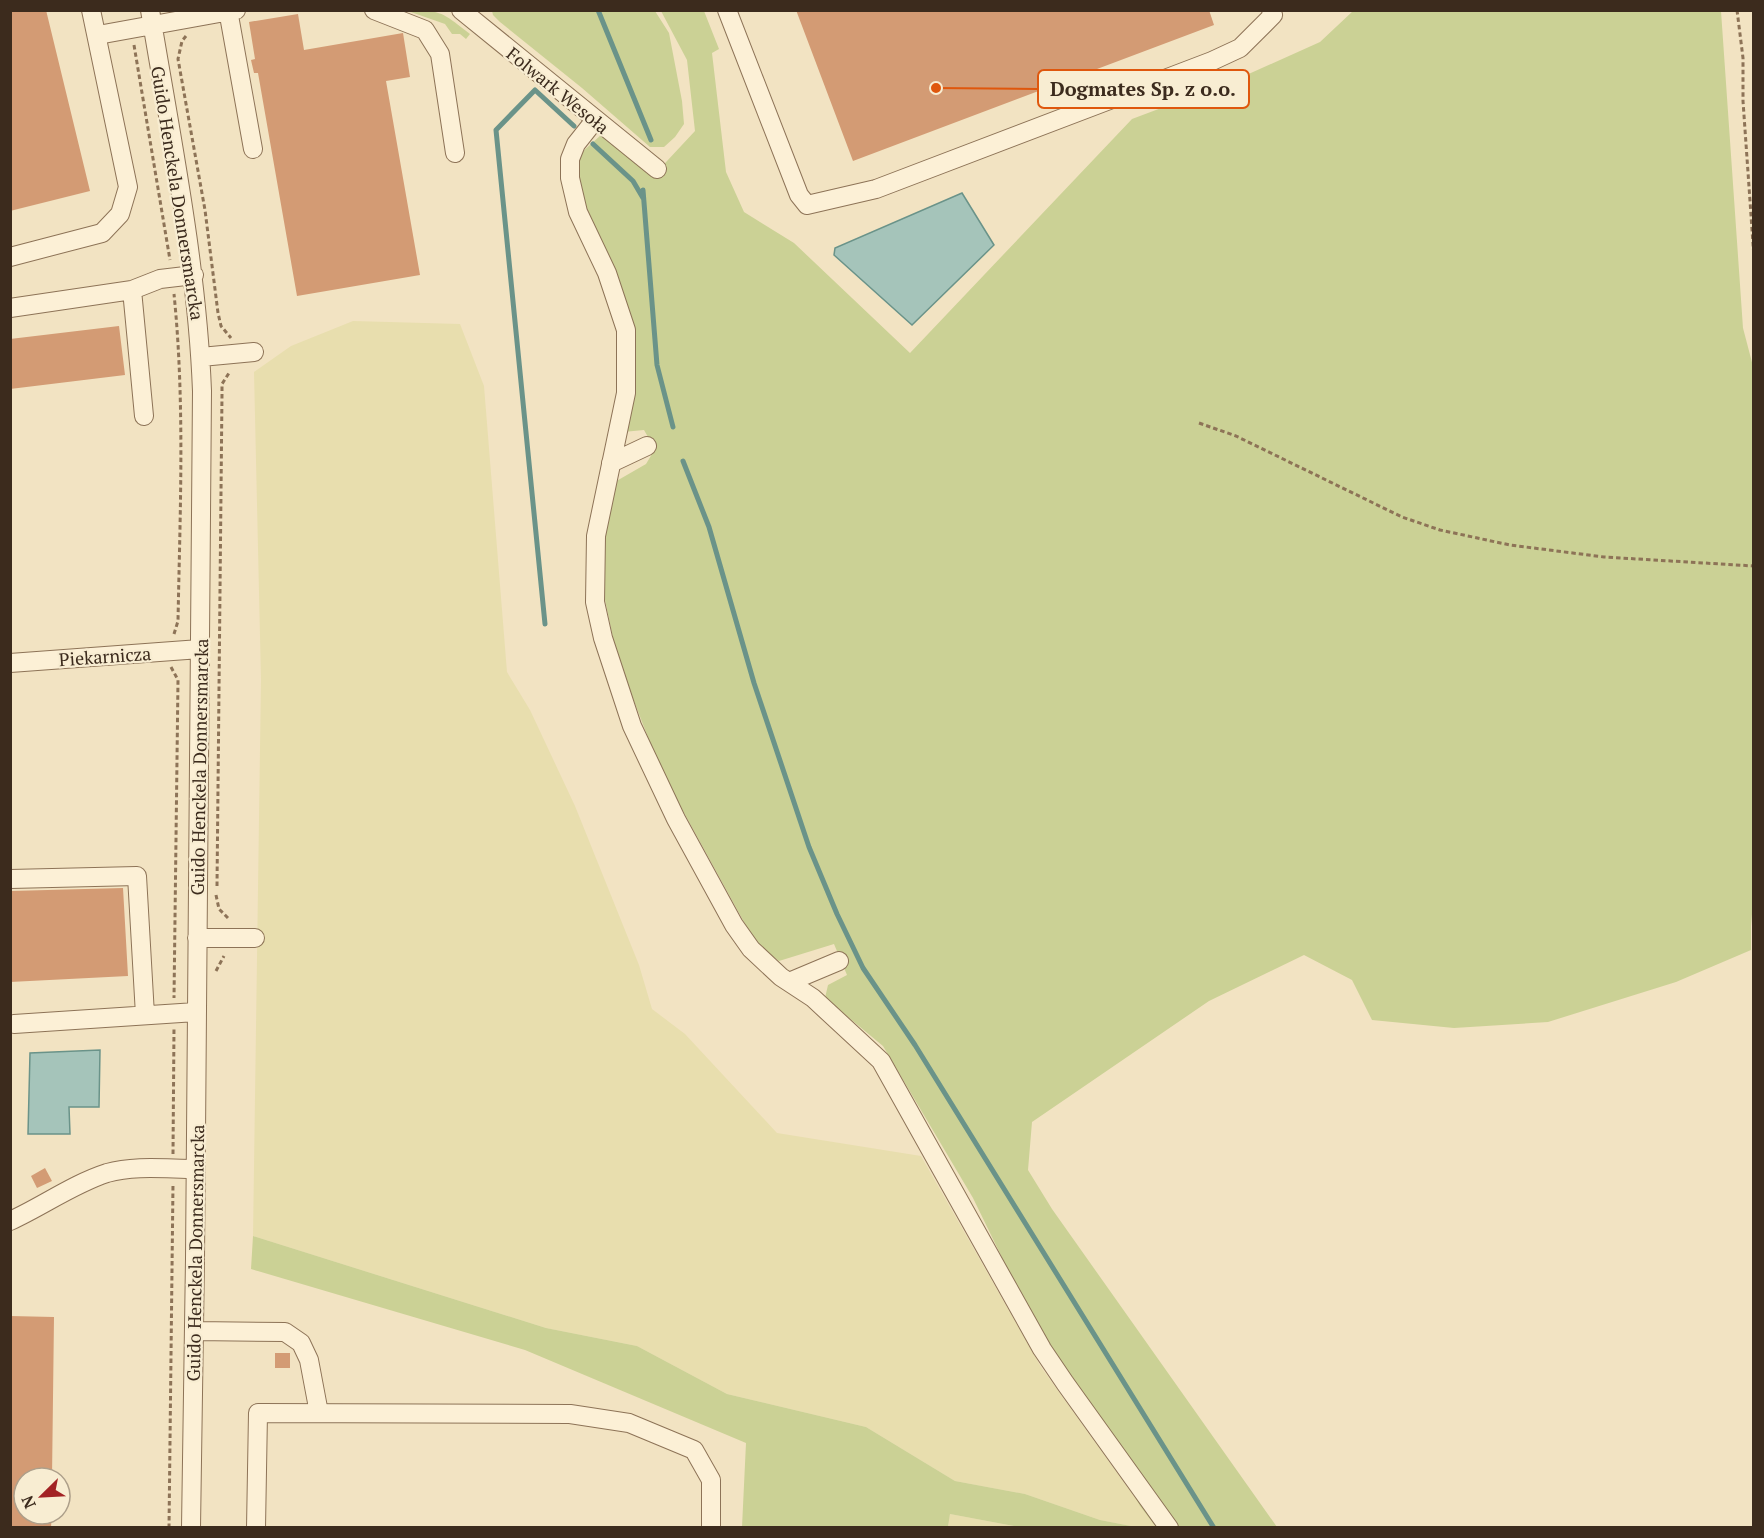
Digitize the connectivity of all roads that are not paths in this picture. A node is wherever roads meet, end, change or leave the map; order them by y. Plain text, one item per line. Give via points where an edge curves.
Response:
1 (91, 10) edge
2 (374, 10) edge
3 (728, 10) edge
4 (1271, 10) edge
5 (231, 11) edge
6 (467, 12) edge
7 (151, 18) edge
8 (98, 36) junction
9 (595, 120) junction
10 (253, 149) dead end
11 (455, 153) dead end
12 (657, 169) dead end
13 (10, 256) edge
14 (194, 275) junction
15 (132, 290) junction
16 (10, 308) edge
17 (254, 352) dead end
18 (201, 357) junction
19 (144, 416) dead end
20 (647, 446) dead end
21 (611, 463) junction
22 (200, 650) junction
23 (10, 663) edge
24 (10, 879) edge
25 (197, 938) junction
26 (255, 938) dead end
27 (838, 961) dead end
28 (789, 982) junction
29 (196, 1012) junction
30 (145, 1015) junction
31 (14, 1024) dead end
32 (196, 1169) junction
33 (10, 1221) edge
34 (195, 1331) junction
35 (319, 1413) junction
36 (191, 1527) edge
37 (256, 1527) edge
38 (711, 1527) edge
39 (1169, 1527) edge

1 - 8 street
2 - 11 street via 425,30 440,54
3 - 4 street via 799,195 807,204 876,189 1212,61 1240,48 1273,15
5 - 7 street
5 - 10 street
6 - 9 street, Folwark Wesoła
7 - 8 street via 132,29
7 - 14 street, Guido Henckela Donnersmarcka
8 - 13 street via 128,187 120,214 102,233
9 - 12 street, Folwark Wesoła
9 - 21 street via 576,144 570,159 570,178 578,212 607,273 626,330 626,393
14 - 15 street via 160,279
14 - 18 street, Guido Henckela Donnersmarcka
15 - 16 street
15 - 19 street
17 - 18 street
18 - 22 street, Guido Henckela Donnersmarcka
20 - 21 street
21 - 28 street via 596,536 595,602 632,726 676,819 734,924 758,956
22 - 23 street, Piekarnicza
22 - 25 street, Guido Henckela Donnersmarcka
24 - 30 street via 137,876
25 - 26 street
25 - 29 street, Guido Henckela Donnersmarcka
27 - 28 street
28 - 39 street via 813,998 881,1061 1042,1349
29 - 30 street
29 - 32 street, Guido Henckela Donnersmarcka
30 - 31 street
32 - 33 street via 107,1173
32 - 34 street, Guido Henckela Donnersmarcka
34 - 35 street via 285,1332 301,1343 309,1360
34 - 36 street, Guido Henckela Donnersmarcka
35 - 37 street via 258,1413
35 - 38 street via 570,1414 629,1423 694,1450 711,1480

